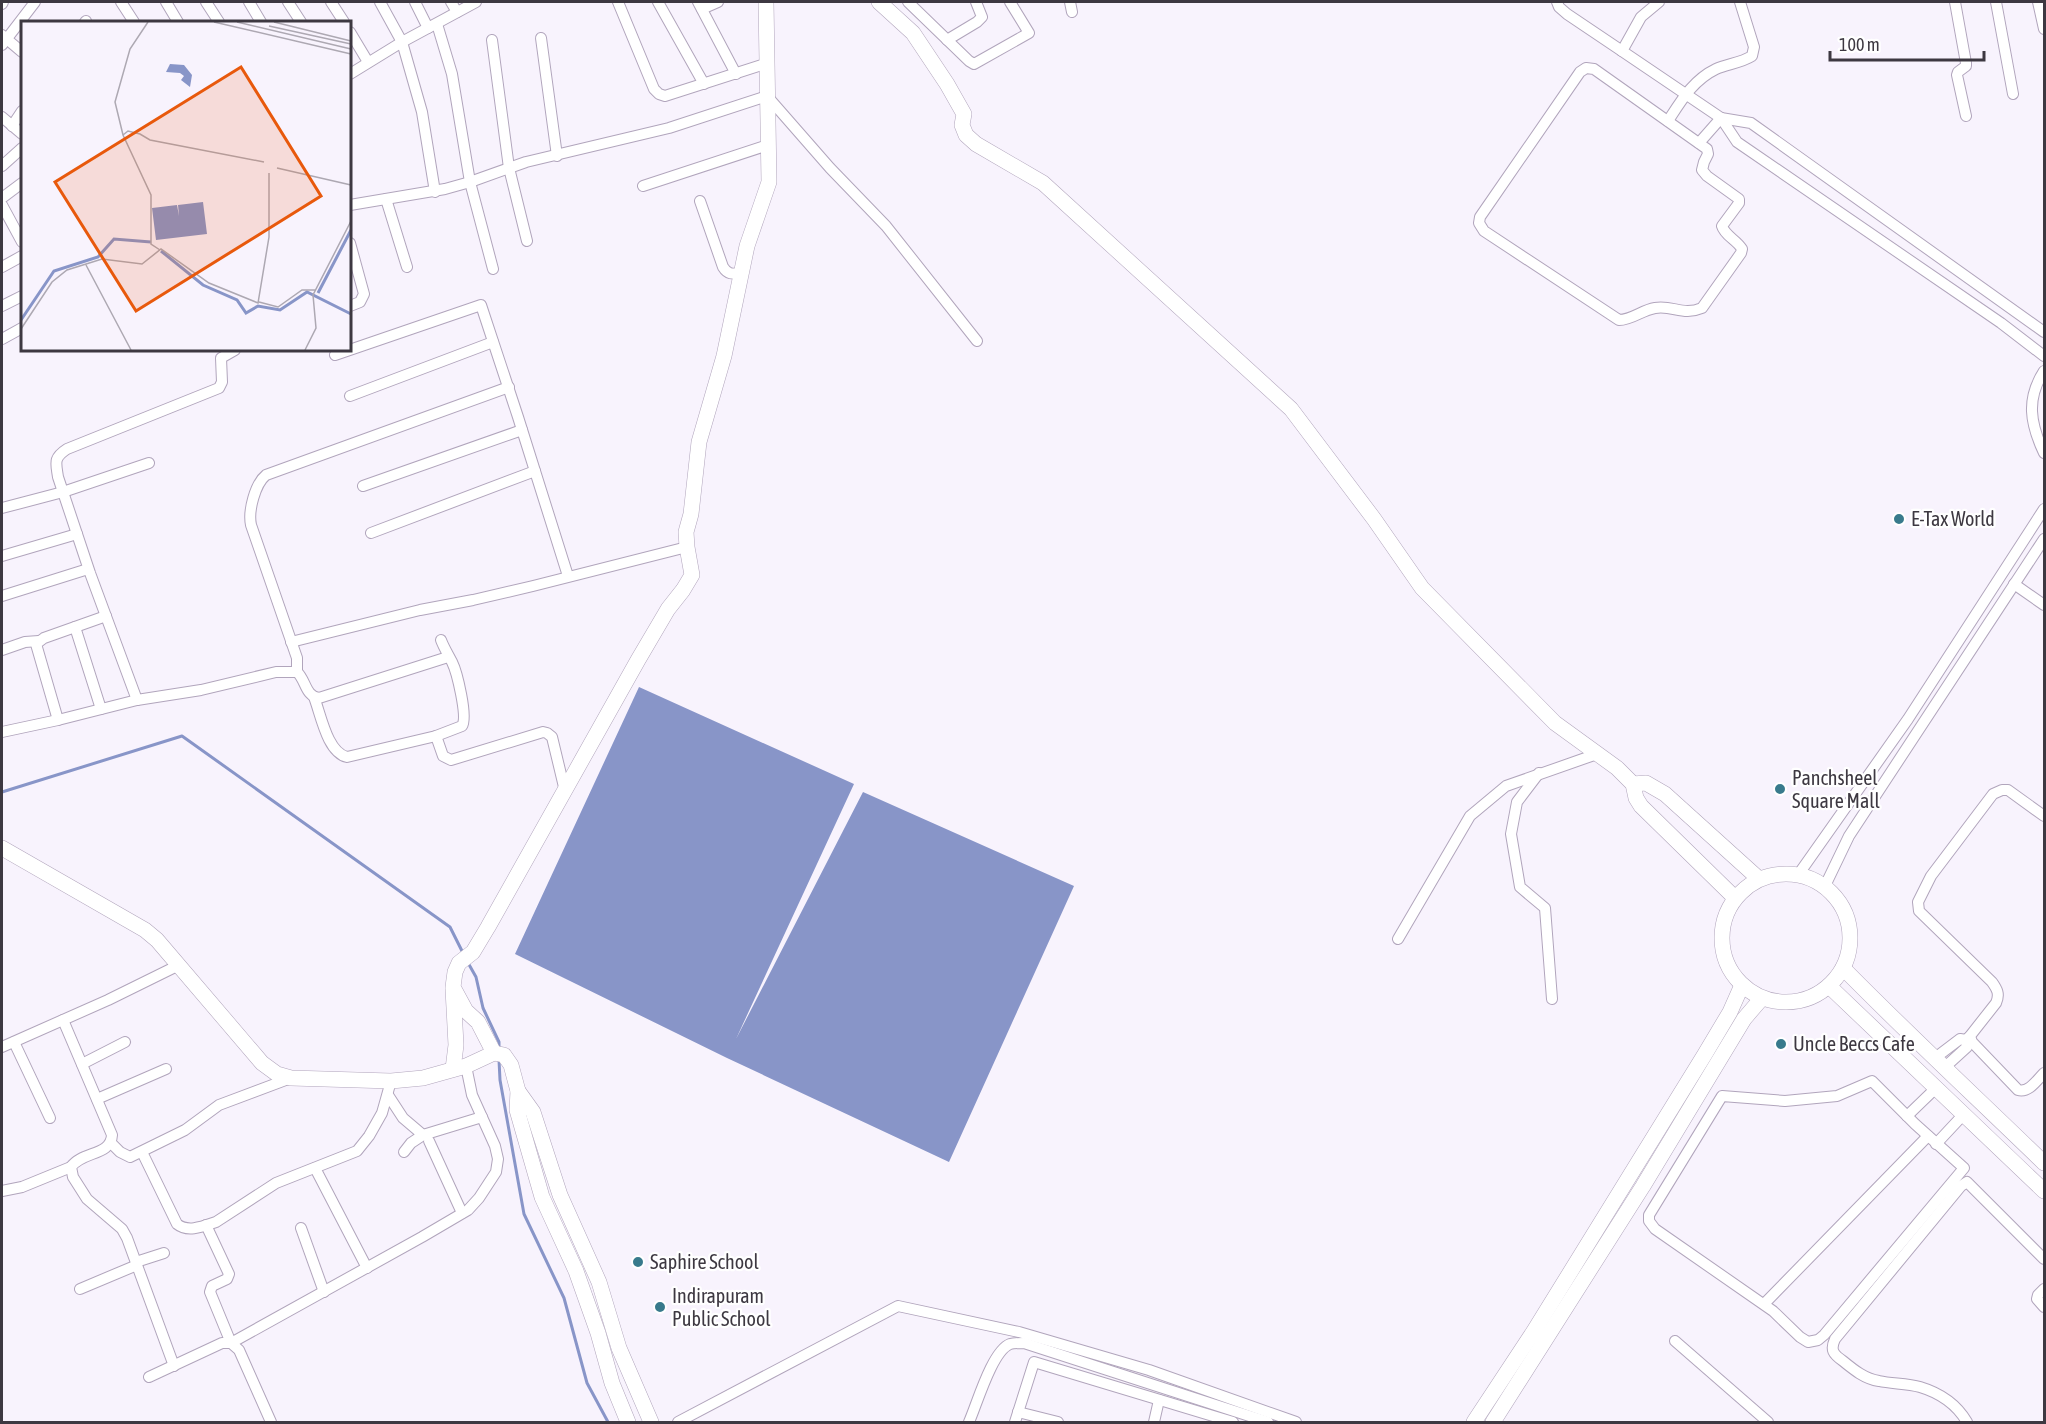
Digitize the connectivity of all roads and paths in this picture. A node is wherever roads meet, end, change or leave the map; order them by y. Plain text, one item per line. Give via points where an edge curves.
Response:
1 (35, 2) edge
2 (121, 2) edge
3 (166, 2) edge
4 (206, 2) edge
5 (249, 2) edge
6 (288, 2) edge
7 (331, 2) edge
8 (380, 2) edge
9 (415, 2) edge
10 (451, 2) edge
11 (476, 2) edge
12 (618, 2) edge
13 (658, 2) edge
14 (718, 2) edge
15 (766, 2) edge
16 (879, 2) edge
17 (909, 2) edge
18 (976, 2) edge
19 (1010, 2) edge
20 (1557, 2) edge
21 (1659, 2) edge
22 (1740, 2) edge
23 (1955, 2) edge
24 (1996, 2) edge
25 (2038, 2) edge
26 (700, 5) edge
27 (457, 12) junction
28 (922, 15) junction
29 (133, 21) edge
30 (177, 21) edge
31 (218, 21) edge
32 (260, 21) edge
33 (300, 21) edge
34 (343, 21) edge
35 (433, 26) junction
36 (909, 29) junction
37 (2044, 29) edge
38 (351, 34) edge
39 (541, 38) dead end
40 (3, 40) edge
41 (492, 40) dead end
42 (947, 40) junction
43 (402, 42) junction
44 (21, 51) edge
45 (1622, 51) junction
46 (368, 62) junction
47 (768, 63) junction
48 (351, 73) edge
49 (736, 74) junction
50 (704, 84) junction
51 (1685, 94) junction
52 (2013, 94) dead end
53 (767, 96) junction
54 (21, 112) edge
55 (1966, 116) dead end
56 (2, 117) edge
57 (1721, 118) junction
58 (1668, 122) junction
59 (12, 126) junction
60 (21, 133) edge
61 (1699, 143) junction
62 (768, 145) junction
63 (21, 149) edge
64 (557, 156) junction
65 (2, 166) edge
66 (509, 168) junction
67 (470, 183) junction
68 (21, 184) edge
69 (643, 186) dead end
70 (435, 192) junction
71 (2, 198) edge
72 (386, 199) junction
73 (700, 201) dead end
74 (351, 205) edge
75 (2, 206) edge
76 (21, 240) edge
77 (527, 241) dead end
78 (351, 247) edge
79 (21, 257) edge
80 (2, 267) edge
81 (406, 267) dead end
82 (493, 269) dead end
83 (741, 273) junction
84 (21, 296) edge
85 (2, 306) edge
86 (351, 306) edge
87 (21, 329) edge
88 (2044, 332) edge
89 (2, 339) edge
90 (977, 341) dead end
91 (493, 342) junction
92 (351, 350) edge
93 (233, 351) edge
94 (347, 351) edge
95 (335, 355) dead end
96 (2044, 356) edge
97 (2044, 370) edge
98 (508, 387) junction
99 (350, 396) dead end
100 (522, 430) junction
101 (2044, 453) edge
102 (149, 463) dead end
103 (535, 471) junction
104 (363, 486) dead end
105 (63, 492) junction
106 (2, 508) edge
107 (2044, 509) edge
108 (371, 533) dead end
109 (77, 534) junction
110 (2044, 539) edge
111 (687, 547) junction
112 (2, 556) edge
113 (88, 569) junction
114 (567, 576) junction
115 (2014, 584) junction
116 (1994, 587) junction
117 (2, 596) edge
118 (2006, 596) junction
119 (2044, 605) edge
120 (106, 616) junction
121 (75, 627) junction
122 (441, 640) dead end
123 (39, 641) junction
124 (291, 642) junction
125 (2, 650) edge
126 (448, 657) junction
127 (297, 672) junction
128 (314, 697) junction
129 (137, 700) junction
130 (101, 709) junction
131 (58, 720) junction
132 (2, 732) edge
133 (436, 736) junction
134 (1597, 754) junction
135 (1540, 773) junction
136 (1633, 784) junction
137 (565, 791) junction
138 (2044, 816) edge
139 (1834, 825) junction
140 (1849, 836) junction
141 (2, 848) edge
142 (1798, 875) junction
143 (1758, 878) junction
144 (1824, 888) junction
145 (1735, 898) junction
146 (1398, 939) dead end
147 (177, 966) junction
148 (1844, 968) junction
149 (1742, 985) junction
150 (453, 987) junction
151 (1829, 987) junction
152 (1762, 998) junction
153 (1552, 999) dead end
154 (63, 1020) junction
155 (1968, 1038) junction
156 (14, 1042) junction
157 (125, 1042) dead end
158 (2, 1047) edge
159 (499, 1054) junction
160 (1940, 1062) junction
161 (82, 1064) junction
162 (166, 1068) dead end
163 (460, 1068) junction
164 (2044, 1073) edge
165 (291, 1078) junction
166 (389, 1088) junction
167 (1936, 1088) junction
168 (518, 1091) junction
169 (97, 1099) junction
170 (1964, 1114) junction
171 (1907, 1116) junction
172 (482, 1117) junction
173 (50, 1118) dead end
174 (426, 1138) junction
175 (1932, 1140) junction
176 (111, 1143) junction
177 (142, 1152) junction
178 (404, 1152) dead end
179 (1659, 1159) junction
180 (2044, 1163) edge
181 (71, 1167) junction
182 (315, 1168) junction
183 (1676, 1169) junction
184 (1629, 1176) junction
185 (1642, 1185) junction
186 (2, 1191) edge
187 (2044, 1191) edge
188 (462, 1213) junction
189 (206, 1226) junction
190 (301, 1228) dead end
191 (164, 1252) dead end
192 (2044, 1258) edge
193 (137, 1263) junction
194 (367, 1268) junction
195 (80, 1289) dead end
196 (2044, 1289) edge
197 (324, 1292) junction
198 (1764, 1304) junction
199 (2044, 1307) edge
200 (1675, 1341) dead end
201 (231, 1343) junction
202 (174, 1366) junction
203 (149, 1377) dead end
204 (1159, 1400) junction
205 (1017, 1417) edge
206 (271, 1422) edge
207 (628, 1422) edge
208 (651, 1422) edge
209 (678, 1422) edge
210 (969, 1422) edge
211 (1058, 1422) edge
212 (1154, 1422) edge
213 (1233, 1422) edge
214 (1268, 1422) edge
215 (1296, 1422) edge
216 (1474, 1422) edge
217 (1493, 1422) edge
218 (1768, 1422) edge
219 (1967, 1422) edge

1 - 40 street
2 - 29 street
3 - 30 street
4 - 31 street
5 - 32 street
6 - 33 street
7 - 34 street
8 - 43 street
9 - 35 street
10 - 27 street
11 - 27 street
12 - 50 street via 659,94 665,96
13 - 50 street
14 - 26 street
15 - 47 street
16 - 36 street
17 - 28 street
18 - 42 street via 982,16
19 - 42 street via 1029,33 974,64
20 - 45 street via 1567,14
21 - 45 street via 1641,17
22 - 51 street via 1754,47 1752,56 1714,70
23 - 55 street via 1966,63 1957,75
24 - 52 street
25 - 37 street
26 - 49 street
27 - 35 street
28 - 36 street
28 - 42 street
35 - 43 street
35 - 67 street via 452,74
36 - 134 street via 964,114 962,125 966,135 1043,183 1291,409 1422,588 1555,723
38 - 46 street
39 - 64 street
40 - 44 street
41 - 66 street
43 - 46 street
43 - 70 street via 422,112
45 - 51 street
46 - 48 street
47 - 49 street
47 - 53 street
49 - 50 street
51 - 57 street
51 - 58 street
53 - 62 street
53 - 64 street via 669,128
53 - 90 street via 886,226
54 - 59 street
56 - 59 street
57 - 61 street
57 - 88 street via 1750,123
57 - 96 street via 1737,142
58 - 61 street
58 - 61 street via 1594,69 1586,68 1479,223 1484,231 1619,320 1655,308 1692,313 1702,308 1742,249 1722,226 1739,199 1702,170 1709,151
59 - 60 street
62 - 69 street
62 - 83 street via 769,182
63 - 65 street
64 - 66 street
66 - 67 street
66 - 77 street
67 - 70 street
67 - 82 street
68 - 71 street
70 - 72 street
72 - 74 street
72 - 81 street
73 - 83 street via 723,267 731,274
75 - 76 street
78 - 86 street via 364,294 360,302
79 - 80 street
83 - 111 street via 724,356 699,442
84 - 85 street
87 - 89 street
91 - 92 street via 481,305
91 - 98 street
91 - 99 street
93 - 105 street via 221,358 219,388 58,454 55,461
94 - 95 street
97 - 101 street via 2032,402 2032,421
98 - 100 street
98 - 124 street via 260,480 250,525
100 - 103 street
100 - 104 street
102 - 105 street
103 - 108 street
103 - 114 street
105 - 106 street
105 - 109 street
107 - 116 street
109 - 112 street
109 - 113 street
110 - 115 street
111 - 114 street
111 - 137 street via 692,574 658,625
113 - 117 street
113 - 120 street
114 - 124 street
115 - 118 street
115 - 119 street
116 - 118 street
116 - 139 street
118 - 140 street
120 - 121 street
120 - 129 street
121 - 123 street
121 - 130 street
122 - 126 street
123 - 125 street
123 - 131 street via 36,649
124 - 127 street
126 - 128 street
126 - 133 street via 465,719 462,726
127 - 128 street
127 - 129 street via 276,672
128 - 133 street via 332,749 340,756
129 - 130 street
130 - 131 street
131 - 132 street
133 - 137 street via 443,756 451,760 547,733 552,737
134 - 135 street
134 - 136 street
135 - 146 street via 1506,786 1470,816
135 - 153 street via 1516,802 1510,834 1520,887 1545,908
136 - 143 street via 1646,783 1665,794
136 - 145 street via 1641,806
137 - 150 street via 495,916 456,967
138 - 155 street via 2008,790 1993,794 1931,876 1918,902 1919,911 1997,990 1996,1003
139 - 140 street
139 - 142 street
140 - 144 street
141 - 147 street via 145,930
142 - 143 street
142 - 144 street
143 - 145 street
144 - 148 street via 1836,898 1849,924 1851,939
145 - 149 street via 1726,913 1722,944 1725,959
147 - 154 street
147 - 165 street via 262,1063
148 - 151 street
148 - 160 street
149 - 152 street
149 - 184 street via 1730,1012
150 - 159 street
150 - 163 street
151 - 152 street via 1801,1001
151 - 167 street
152 - 179 street via 1744,1019
154 - 156 street
154 - 161 street
155 - 160 street via 1960,1039
155 - 164 street via 2018,1090 2028,1089
156 - 158 street
156 - 173 street
157 - 161 street
159 - 163 street
159 - 168 street via 511,1065
160 - 180 street
161 - 169 street
162 - 169 street
163 - 166 street
163 - 172 street
165 - 166 street
165 - 177 street via 219,1105 185,1130
166 - 174 street via 403,1118
166 - 182 street via 382,1113 363,1145
167 - 170 street
167 - 171 street
168 - 207 street via 517,1110 539,1187 576,1271
168 - 208 street via 533,1112 560,1195 595,1272 619,1348
169 - 176 street
170 - 175 street
170 - 187 street
171 - 175 street
171 - 183 street via 1872,1081 1827,1097 1785,1101 1722,1096
172 - 174 street
172 - 188 street via 495,1146 496,1172 479,1198
174 - 178 street via 411,1143
174 - 188 street
175 - 198 street
175 - 198 street via 1964,1168 1824,1335 1808,1342
176 - 177 street via 130,1157
176 - 181 street via 106,1149 75,1161
177 - 189 street via 177,1224 186,1228
179 - 183 street
179 - 185 street
181 - 186 street
181 - 193 street via 87,1199 122,1229
182 - 189 street via 276,1183
182 - 194 street
183 - 198 street via 1652,1207 1649,1221 1683,1250
184 - 185 street
184 - 216 street
185 - 217 street
188 - 194 street
189 - 201 street via 229,1274 210,1292
190 - 197 street
191 - 193 street
192 - 219 street via 1967,1182 1835,1338 1835,1355 1865,1377 1919,1386 1940,1395
193 - 195 street
193 - 202 street
194 - 197 street
196 - 199 street via 2037,1299
197 - 201 street
200 - 218 street
201 - 202 street via 222,1343
201 - 206 street via 239,1350
202 - 203 street
204 - 205 street via 1034,1362
204 - 212 street
204 - 213 street
205 - 211 street
209 - 215 street via 898,1306 1030,1335 1149,1370
210 - 214 street via 994,1361 1010,1344 1024,1343

